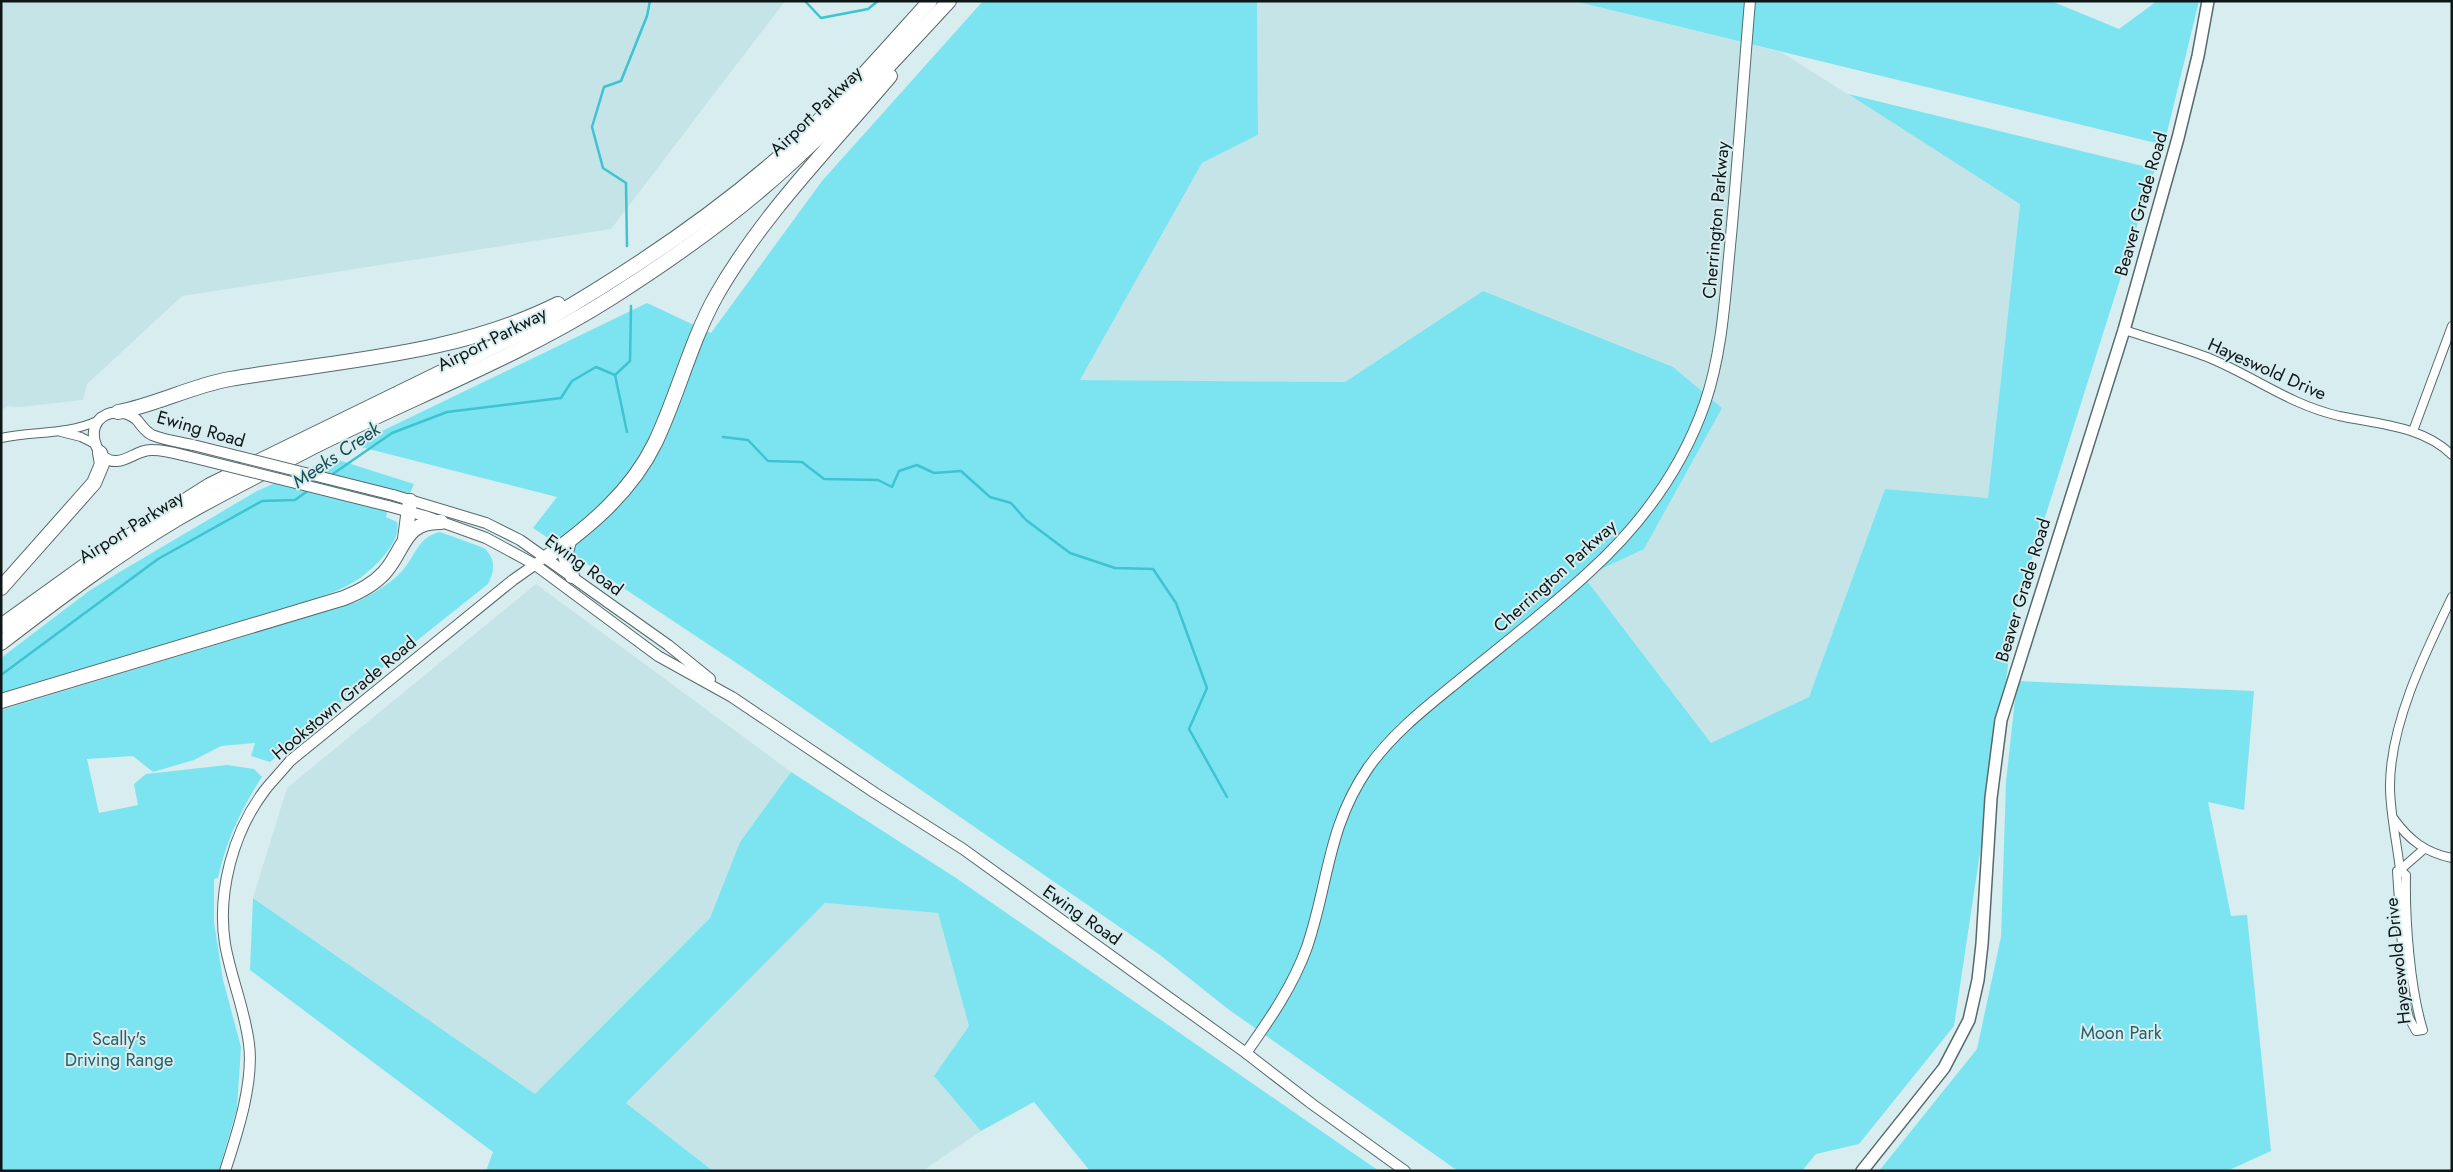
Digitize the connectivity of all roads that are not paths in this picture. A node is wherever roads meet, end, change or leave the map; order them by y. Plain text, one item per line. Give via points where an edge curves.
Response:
1 (930, 1) edge
2 (951, 1) edge
3 (1750, 1) edge
4 (2208, 1) edge
5 (634, 265) junction
6 (2452, 326) edge
7 (2124, 330) junction
8 (118, 412) junction
9 (97, 422) junction
10 (2414, 431) junction
11 (60, 432) junction
12 (1, 438) edge
13 (97, 448) junction
14 (2452, 455) edge
15 (410, 506) junction
16 (441, 522) junction
17 (405, 539) junction
18 (569, 541) junction
19 (547, 557) junction
20 (534, 564) junction
21 (572, 576) junction
22 (1, 588) edge
23 (2452, 597) edge
24 (1, 626) edge
25 (1, 643) edge
26 (732, 697) junction
27 (1, 700) edge
28 (2393, 817) junction
29 (2424, 849) junction
30 (2452, 858) edge
31 (2400, 870) junction
32 (1246, 1052) junction
33 (225, 1171) edge
34 (1405, 1171) edge
35 (1862, 1171) edge

1 - 5 highway, Airport Parkway via 785,152 724,202
2 - 18 highway via 768,220 726,280 702,323 661,429 639,470 608,508
2 - 25 highway, Airport Parkway via 842,115 796,158 734,212 680,252 608,300 521,348 317,446 178,518 76,585
3 - 32 street, Cherrington Parkway via 1722,322 1706,399 1692,433 1656,499 1623,540 1584,577 1410,720 1369,767 1338,825 1313,928 1299,967 1285,995
4 - 7 main road, Beaver Grade Road via 2178,138
5 - 8 highway via 541,312 462,340 400,354 206,384 136,409
5 - 24 highway, Airport Parkway via 538,325 210,485 101,554
6 - 10 street
7 - 10 street, Hayeswold Drive via 2207,357 2280,396 2312,408
7 - 35 main road, Beaver Grade Road via 2001,720 1990,798 1980,963 1969,1020 1944,1068
8 - 9 street via 110,413
8 - 15 street, Ewing Road, bridge via 132,416 154,436 393,496
9 - 11 street
9 - 13 street via 93,435
10 - 14 street, Hayeswold Drive
11 - 12 street via 23,433
11 - 13 street via 81,437
13 - 15 street, Ewing Road, bridge via 115,461 151,450 388,506
13 - 22 highway via 102,464 94,483
15 - 16 street, Ewing Road
15 - 17 highway
15 - 19 street, Ewing Road via 486,522
16 - 17 highway via 421,524
16 - 20 street, Ewing Road via 486,538
17 - 27 highway via 397,556 382,574 349,596
18 - 19 highway
18 - 21 highway via 565,556
19 - 20 street, Hookstown Grade Road
19 - 21 street, Ewing Road
20 - 26 street, Ewing Road via 658,656
20 - 33 street, Hookstown Grade Road via 290,761 264,790 240,834 226,878 223,907 225,944 250,1046 249,1079
21 - 26 street, Ewing Road via 668,645
23 - 28 street, Hayeswold Drive via 2405,705 2396,734 2390,772
26 - 32 street, Ewing Road via 963,849
28 - 29 street via 2407,836
28 - 31 street, Hayeswold Drive
29 - 30 street
29 - 31 street
31 - 31 street, Hayeswold Drive via 2397,871 2396,885 2406,1006 2414,1028 2420,1031 2423,1030 2416,1004 2406,874
32 - 34 street, Ewing Road

